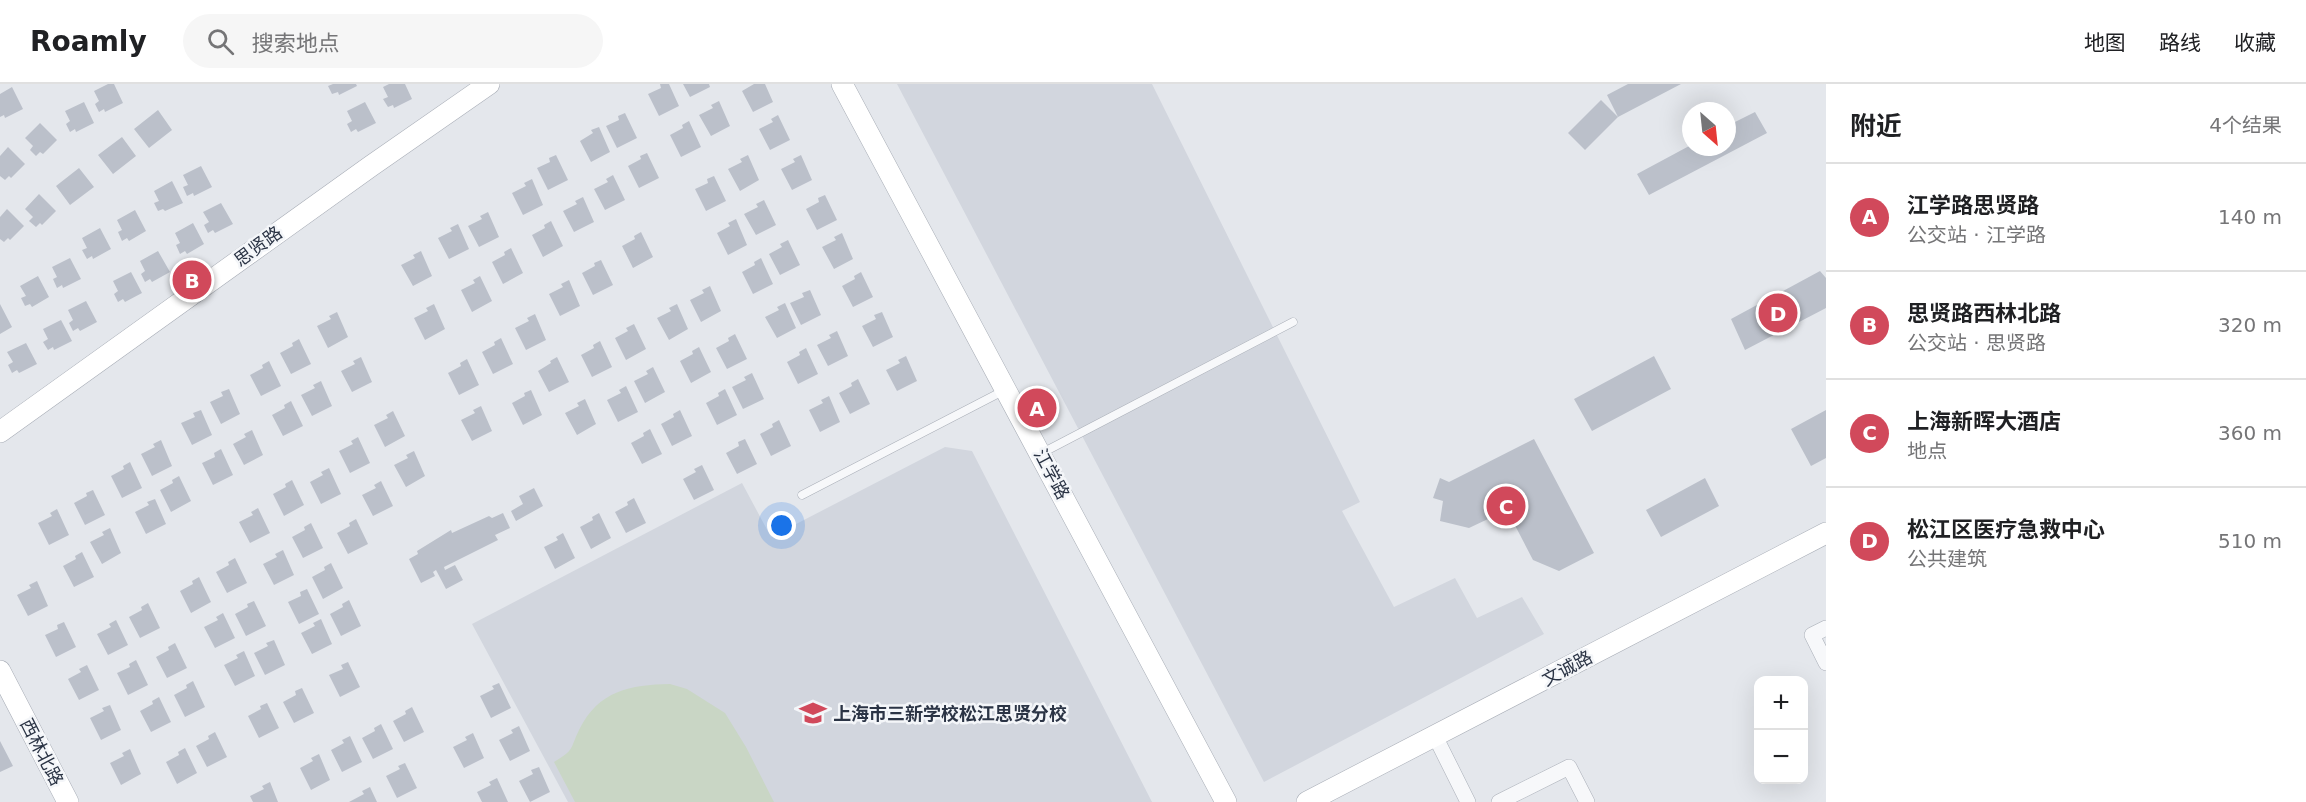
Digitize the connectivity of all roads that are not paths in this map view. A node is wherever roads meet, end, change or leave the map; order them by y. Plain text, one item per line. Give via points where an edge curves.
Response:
1 (489, 84) edge
2 (842, 84) edge
3 (1293, 322) dead end
4 (1006, 390) junction
5 (0, 432) edge
6 (1041, 454) junction
7 (802, 495) dead end
8 (1826, 532) edge
9 (1826, 628) edge
10 (1826, 663) edge
11 (0, 671) edge
12 (1435, 736) junction
13 (68, 802) edge
14 (1226, 802) edge
15 (1307, 802) edge
16 (1468, 802) edge
17 (1499, 802) edge
18 (1587, 802) edge

1 - 5 main road, 思贤路
2 - 4 main road, 江学路
3 - 6 lane
4 - 6 main road, 江学路
4 - 7 lane
6 - 14 main road, 江学路
8 - 12 main road, 文诚路
9 - 10 street via 1812,635
11 - 13 main road, 西林北路
12 - 15 main road, 文诚路
12 - 16 street
17 - 18 street via 1569,767

